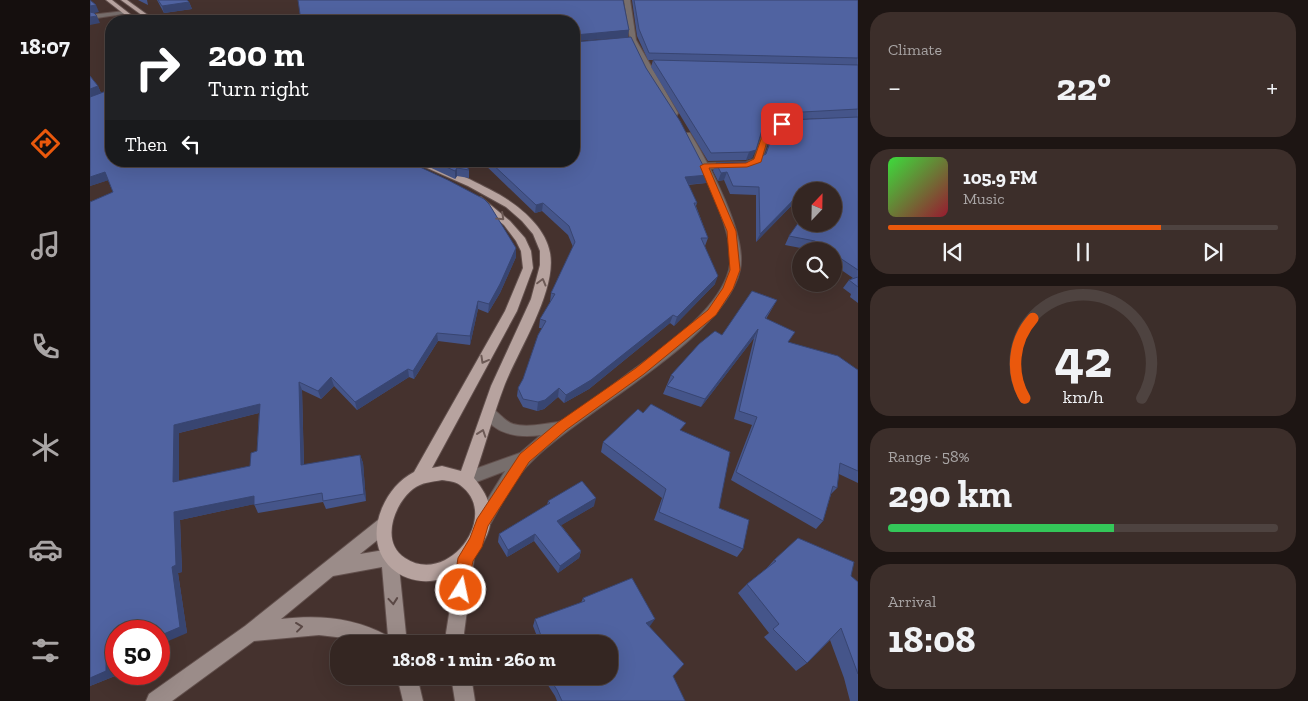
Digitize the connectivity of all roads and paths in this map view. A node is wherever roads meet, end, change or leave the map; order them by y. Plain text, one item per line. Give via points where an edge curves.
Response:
1 (109, 0) edge
2 (124, 0) edge
3 (624, 2) edge
4 (123, 12) junction
5 (127, 15) edge
6 (145, 15) edge
7 (90, 17) edge
8 (798, 123) edge
9 (704, 166) junction
10 (418, 167) edge
11 (421, 167) edge
12 (489, 413) junction
13 (561, 426) junction
14 (524, 458) junction
15 (419, 478) junction
16 (466, 479) junction
17 (482, 523) junction
18 (384, 525) junction
19 (390, 557) junction
20 (466, 558) junction
21 (330, 569) junction
22 (251, 632) junction
23 (368, 635) edge
24 (396, 635) edge
25 (455, 635) edge
26 (409, 685) edge
27 (462, 685) edge
28 (156, 701) edge
29 (413, 701) edge
30 (465, 701) edge

1 - 4 main road
2 - 6 main road
3 - 9 street via 628,40 649,64
4 - 5 main road
4 - 7 street
8 - 9 street via 782,124 767,130 758,160 747,165
9 - 13 street via 731,231 735,270 728,289 712,313 696,327
10 -> 15 main road via 470,193 490,207 521,240 528,268 511,311
12 -> 11 main road via 538,296 547,264 545,250 532,227 501,200 479,188
12 - 13 street via 496,423 510,430
16 -> 12 main road
13 - 14 street
14 - 16 street
14 - 17 street
15 - 16 main road via 442,473
15 - 18 main road via 400,492
16 - 17 main road via 477,490 482,503
17 - 20 main road via 477,542
18 - 19 main road via 382,539
18 - 21 main road
19 - 20 main road via 407,570 431,574 451,569
19 - 21 main road
19 -> 24 main road
20 - 25 main road
21 - 22 main road
22 -> 23 main road via 314,625
22 - 28 main road
26 - 29 main road
27 - 30 main road

